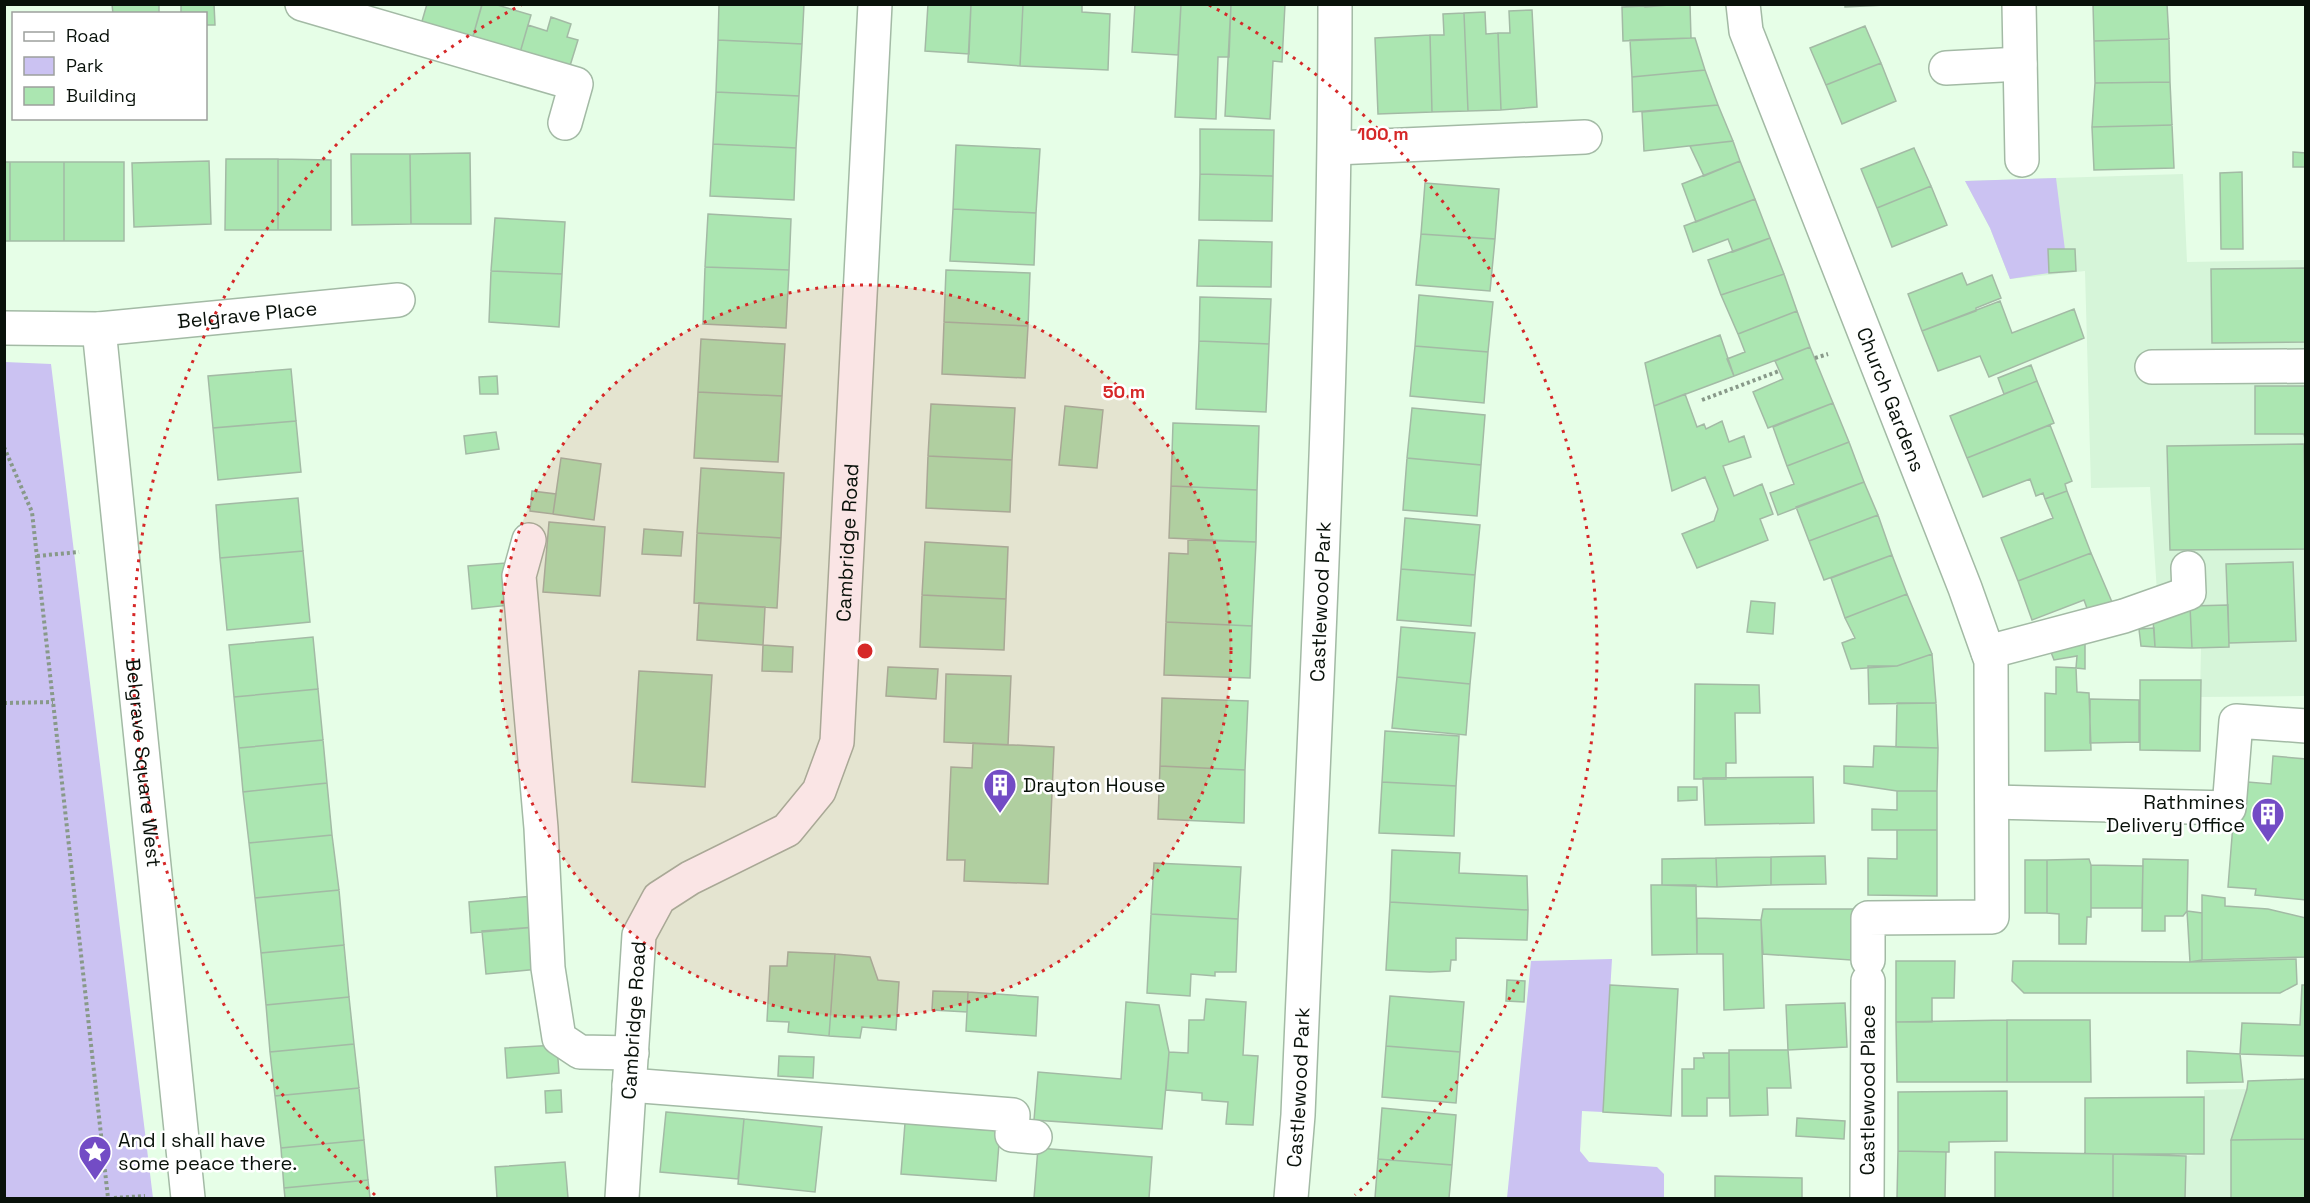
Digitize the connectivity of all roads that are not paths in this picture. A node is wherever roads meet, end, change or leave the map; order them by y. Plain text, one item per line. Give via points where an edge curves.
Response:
1 (302, 4) edge
2 (875, 4) edge
3 (1335, 4) edge
4 (1743, 4) edge
5 (2019, 4) edge
6 (2020, 64) junction
7 (1946, 68) dead end
8 (565, 123) dead end
9 (1585, 137) dead end
10 (1335, 148) junction
11 (2022, 160) dead end
12 (398, 300) dead end
13 (4, 328) edge
14 (99, 328) junction
15 (2306, 366) edge
16 (2152, 367) dead end
17 (529, 540) dead end
18 (2188, 568) dead end
19 (1988, 652) junction
20 (2306, 726) edge
21 (1992, 802) junction
22 (1868, 971) joint
23 (632, 1053) junction
24 (630, 1085) junction
25 (1035, 1137) dead end
26 (188, 1198) edge
27 (622, 1198) edge
28 (1291, 1198) edge
29 (1867, 1198) edge

1 - 8 street via 576,84
2 - 23 street, Cambridge Road via 837,742 819,791 788,830 690,878 659,898 639,935
3 - 10 street, Castlewood Park
4 - 19 street, Church Gardens via 1746,31
5 - 6 street
6 - 7 street
6 - 11 street
9 - 10 street
10 - 28 street, Castlewood Park via 1327,417
12 - 14 street, Belgrave Place
13 - 14 street, Belgrave Place
14 - 26 street, Belgrave Square West
15 - 16 street
17 - 23 street via 519,576 541,828 548,969 559,1038 580,1052
18 - 19 street via 2189,593 2124,616
19 - 21 street, Church Gardens
20 - 21 street via 2236,721 2229,808
21 - 22 street, Church Gardens via 1992,917 1868,918
22 - 29 street, Castlewood Place
23 - 24 street, Cambridge Road
24 - 25 street via 1013,1115 1012,1135
24 - 27 street, Cambridge Road

